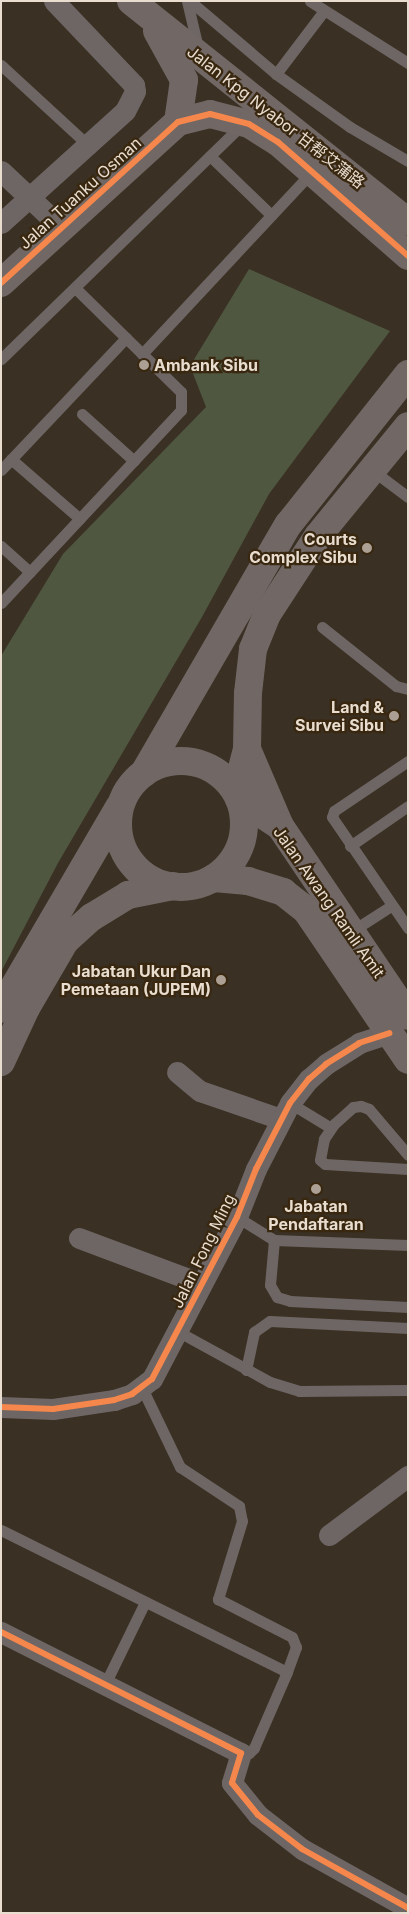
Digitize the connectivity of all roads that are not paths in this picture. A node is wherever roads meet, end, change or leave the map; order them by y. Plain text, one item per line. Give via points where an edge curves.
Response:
1 (54, 1) edge
2 (188, 1) edge
3 (310, 1) edge
4 (138, 7) edge
5 (323, 12) junction
6 (200, 57) junction
7 (408, 63) edge
8 (1, 65) edge
9 (276, 74) junction
10 (178, 122) junction
11 (244, 123) junction
12 (86, 144) junction
13 (210, 156) junction
14 (408, 160) edge
15 (342, 170) junction
16 (1, 171) edge
17 (312, 172) junction
18 (28, 198) junction
19 (408, 207) edge
20 (271, 215) junction
21 (1, 223) edge
22 (62, 228) junction
23 (401, 239) edge
24 (408, 260) edge
25 (1, 283) edge
26 (75, 288) junction
27 (126, 338) junction
28 (142, 354) junction
29 (408, 358) edge
30 (1, 359) edge
31 (408, 374) edge
32 (82, 414) dead end
33 (402, 433) edge
34 (12, 459) junction
35 (134, 461) junction
36 (370, 469) junction
37 (1, 470) edge
38 (330, 472) junction
39 (408, 497) edge
40 (80, 519) junction
41 (1, 546) edge
42 (30, 572) junction
43 (1, 603) edge
44 (322, 627) dead end
45 (408, 690) edge
46 (247, 750) junction
47 (408, 761) edge
48 (135, 782) junction
49 (237, 796) junction
50 (408, 806) edge
51 (280, 826) junction
52 (350, 846) junction
53 (214, 878) junction
54 (174, 886) junction
55 (391, 906) junction
56 (408, 928) edge
57 (352, 931) junction
58 (1, 1009) edge
59 (398, 1025) edge
60 (408, 1060) edge
61 (1, 1062) edge
62 (177, 1072) dead end
63 (286, 1111) junction
64 (331, 1128) junction
65 (408, 1155) edge
66 (408, 1169) edge
67 (237, 1218) junction
68 (80, 1238) dead end
69 (274, 1240) junction
70 (408, 1245) edge
71 (202, 1284) junction
72 (408, 1308) edge
73 (408, 1328) edge
74 (178, 1332) junction
75 (246, 1370) junction
76 (142, 1388) junction
77 (408, 1390) edge
78 (1, 1408) edge
79 (408, 1476) edge
80 (1, 1530) edge
81 (329, 1535) dead end
82 (144, 1604) junction
83 (1, 1632) edge
84 (287, 1672) junction
85 (106, 1682) junction
86 (241, 1753) junction
87 (408, 1908) edge

1 - 12 street via 134,85 135,91 125,111
2 - 6 lane
2 - 9 lane
3 - 5 lane
4 - 6 main road, Jalan Kpg Nyabor 甘帮艾蒲路
4 - 10 main road, Jalan Kpg Nyabor 甘帮艾蒲路 via 184,80
5 - 7 lane
5 - 9 lane
6 - 15 main road, Jalan Kpg Nyabor 甘帮艾蒲路
8 - 12 lane
9 - 14 lane via 350,127
10 - 11 main road, Jalan Kpg Nyabor 甘帮艾蒲路 via 210,114
10 - 22 main road, Jalan Tuanku Osman
11 - 13 lane
11 - 17 main road, Jalan Kpg Nyabor 甘帮艾蒲路 via 278,142
12 - 18 street
13 - 20 lane
13 - 26 lane
15 - 19 main road
15 - 23 main road, Jalan Kpg Nyabor 甘帮艾蒲路
16 - 18 street
17 - 20 lane
17 - 23 main road, Jalan Kpg Nyabor 甘帮艾蒲路
18 - 21 street
18 - 22 street
20 - 28 lane
22 - 25 main road, Jalan Tuanku Osman
23 - 24 main road
26 - 27 lane
26 - 30 lane
27 - 28 lane
27 - 34 lane
28 - 35 lane via 181,392 183,402 176,417
29 - 38 main road
31 - 38 main road
32 - 35 lane
33 - 36 main road
34 - 37 lane
34 - 40 lane
35 - 40 lane
36 - 39 lane
36 - 46 main road via 318,536 266,616 253,649
38 - 48 main road via 268,556
40 - 42 lane
41 - 42 lane
42 - 43 lane
44 - 45 lane via 396,686
46 - 49 main road
46 - 51 main road
47 - 52 lane via 334,811 332,817
48 - 49 main road via 176,761 194,762 225,778
48 - 54 main road via 119,811 124,851 137,868 154,880
48 - 58 main road
49 - 51 main road, Jalan Awang Ramli Amit
49 - 53 main road via 244,816 244,834 228,866
50 - 52 lane
51 - 57 main road, Jalan Awang Ramli Amit
52 - 55 lane
53 - 54 main road via 194,885
53 - 59 main road, Jalan Awang Ramli Amit via 248,881 283,892 306,910
54 - 61 main road via 128,895 92,917 65,941 26,1008
55 - 56 lane
55 - 57 lane
57 - 59 main road, Jalan Awang Ramli Amit
59 - 60 main road, Jalan Awang Ramli Amit
59 - 63 street, Jalan Fong Ming via 359,1043 326,1064 308,1079
62 - 63 street via 200,1091
63 - 64 lane
63 - 67 street, Jalan Fong Ming
64 - 65 lane via 354,1107 361,1106 368,1109
64 - 66 lane via 321,1151 320,1160 325,1164
67 - 69 lane
67 - 71 street, Jalan Fong Ming
68 - 71 street
69 - 70 lane
69 - 72 lane via 270,1285 277,1297 290,1301
71 - 74 street, Jalan Fong Ming
73 - 75 lane via 270,1321 254,1332
74 - 75 lane
74 - 76 street, Jalan Fong Ming via 165,1359
75 - 77 lane via 299,1391
76 - 78 street, Jalan Fong Ming via 114,1400 53,1409
76 - 84 lane via 180,1467 239,1506 242,1521 218,1599 292,1637 296,1647
79 - 81 street
80 - 82 lane
82 - 84 lane
82 - 85 lane
83 - 85 street
84 - 86 lane via 254,1748 249,1753
85 - 86 street
86 - 87 street via 232,1783 258,1815 302,1849

